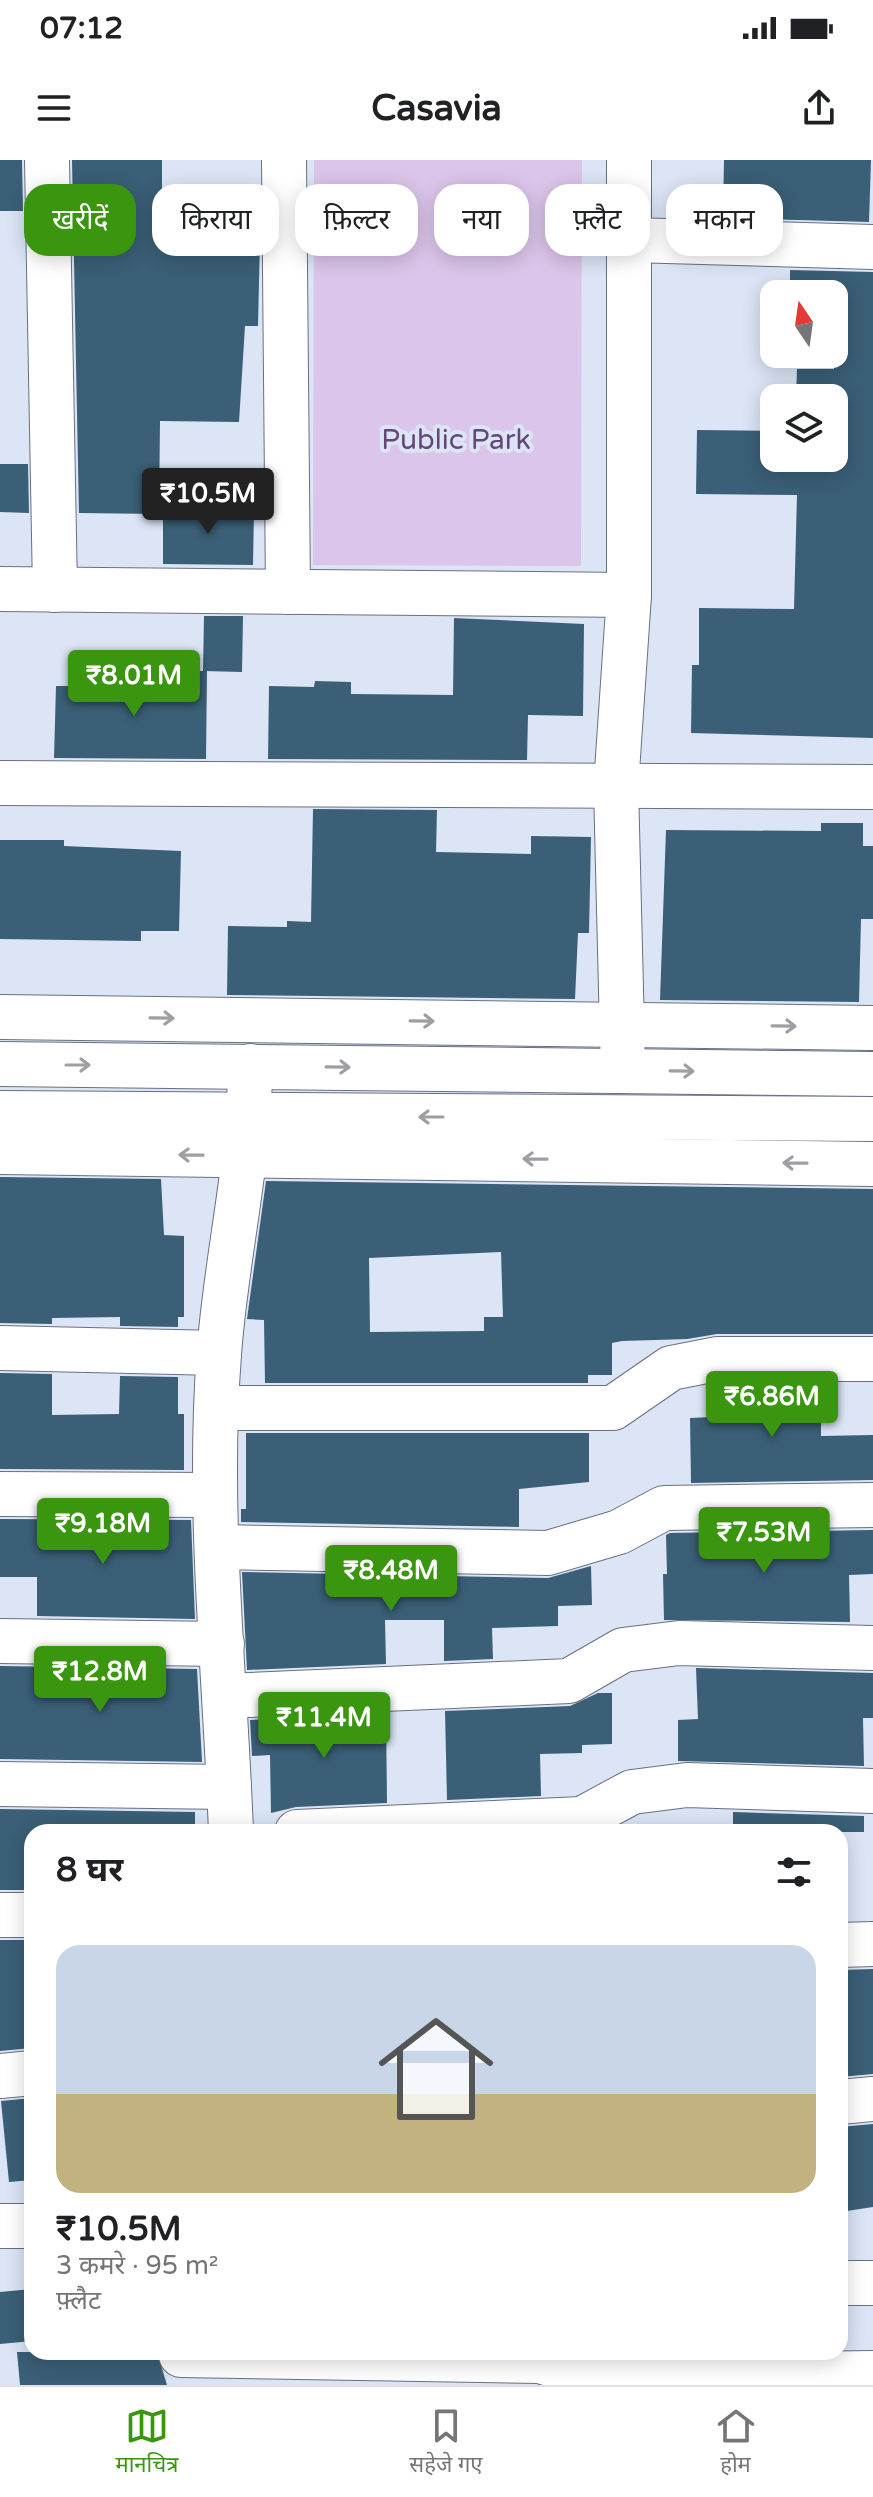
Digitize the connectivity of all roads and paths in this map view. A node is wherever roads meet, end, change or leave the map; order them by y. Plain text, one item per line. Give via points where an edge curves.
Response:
1 (47, 160) edge
2 (284, 160) edge
3 (629, 160) edge
4 (630, 184) edge
5 (650, 241) edge
6 (873, 247) edge
7 (631, 256) edge
8 (0, 589) edge
9 (55, 590) junction
10 (288, 592) junction
11 (629, 595) junction
12 (0, 783) edge
13 (616, 786) junction
14 (873, 787) edge
15 (0, 1017) edge
16 (622, 1024) junction
17 (873, 1028) edge
18 (0, 1064) edge
19 (250, 1066) junction
20 (623, 1071) junction
21 (873, 1074) edge
22 (0, 1113) edge
23 (873, 1119) edge
24 (249, 1135) junction
25 (0, 1152) edge
26 (873, 1164) edge
27 (0, 1348) edge
28 (219, 1353) junction
29 (873, 1359) edge
30 (217, 1408) junction
31 (0, 1494) edge
32 (214, 1495) junction
33 (873, 1505) edge
34 (218, 1547) junction
35 (0, 1641) edge
36 (222, 1644) junction
37 (873, 1648) edge
38 (225, 1696) junction
39 (0, 1784) edge
40 (229, 1787) junction
41 (873, 1791) edge
42 (231, 1824) edge
43 (472, 1824) edge
44 (0, 1915) edge
45 (24, 1915) edge
46 (873, 1944) edge
47 (848, 1945) edge
48 (24, 2074) edge
49 (0, 2076) edge
50 (873, 2099) edge
51 (848, 2101) edge
52 (0, 2226) edge
53 (24, 2226) edge
54 (848, 2283) edge
55 (873, 2283) edge
56 (181, 2364) edge
57 (873, 2373) edge

1 - 9 street
2 - 10 street
3 - 4 street
5 - 6 street
7 - 11 street
8 - 9 street
9 - 10 street
10 - 11 street
11 - 13 street
12 - 13 street
13 - 14 street
13 - 16 street
15 -> 16 street
16 -> 17 street
16 - 20 street
18 -> 19 street
19 -> 20 street
19 - 24 street
20 -> 21 street
22 - 24 street
23 -> 24 street
24 -> 25 street
26 -> 24 street
24 - 28 street
27 - 28 street
28 - 30 street
29 - 30 street via 717,1359 671,1368 613,1408
30 - 32 street
31 - 32 street
32 - 34 street
33 - 34 street via 664,1508 619,1532 548,1553
34 - 36 street
35 - 36 street
36 - 38 street
37 - 38 street via 679,1643 623,1650 569,1681
38 - 40 street
39 - 40 street
40 - 42 street
41 - 43 street via 687,1785 632,1792 582,1819
44 - 45 street
46 - 47 street
48 - 49 street
50 - 51 street
52 - 53 street
54 - 55 street
56 - 57 street via 540,2361 591,2377

